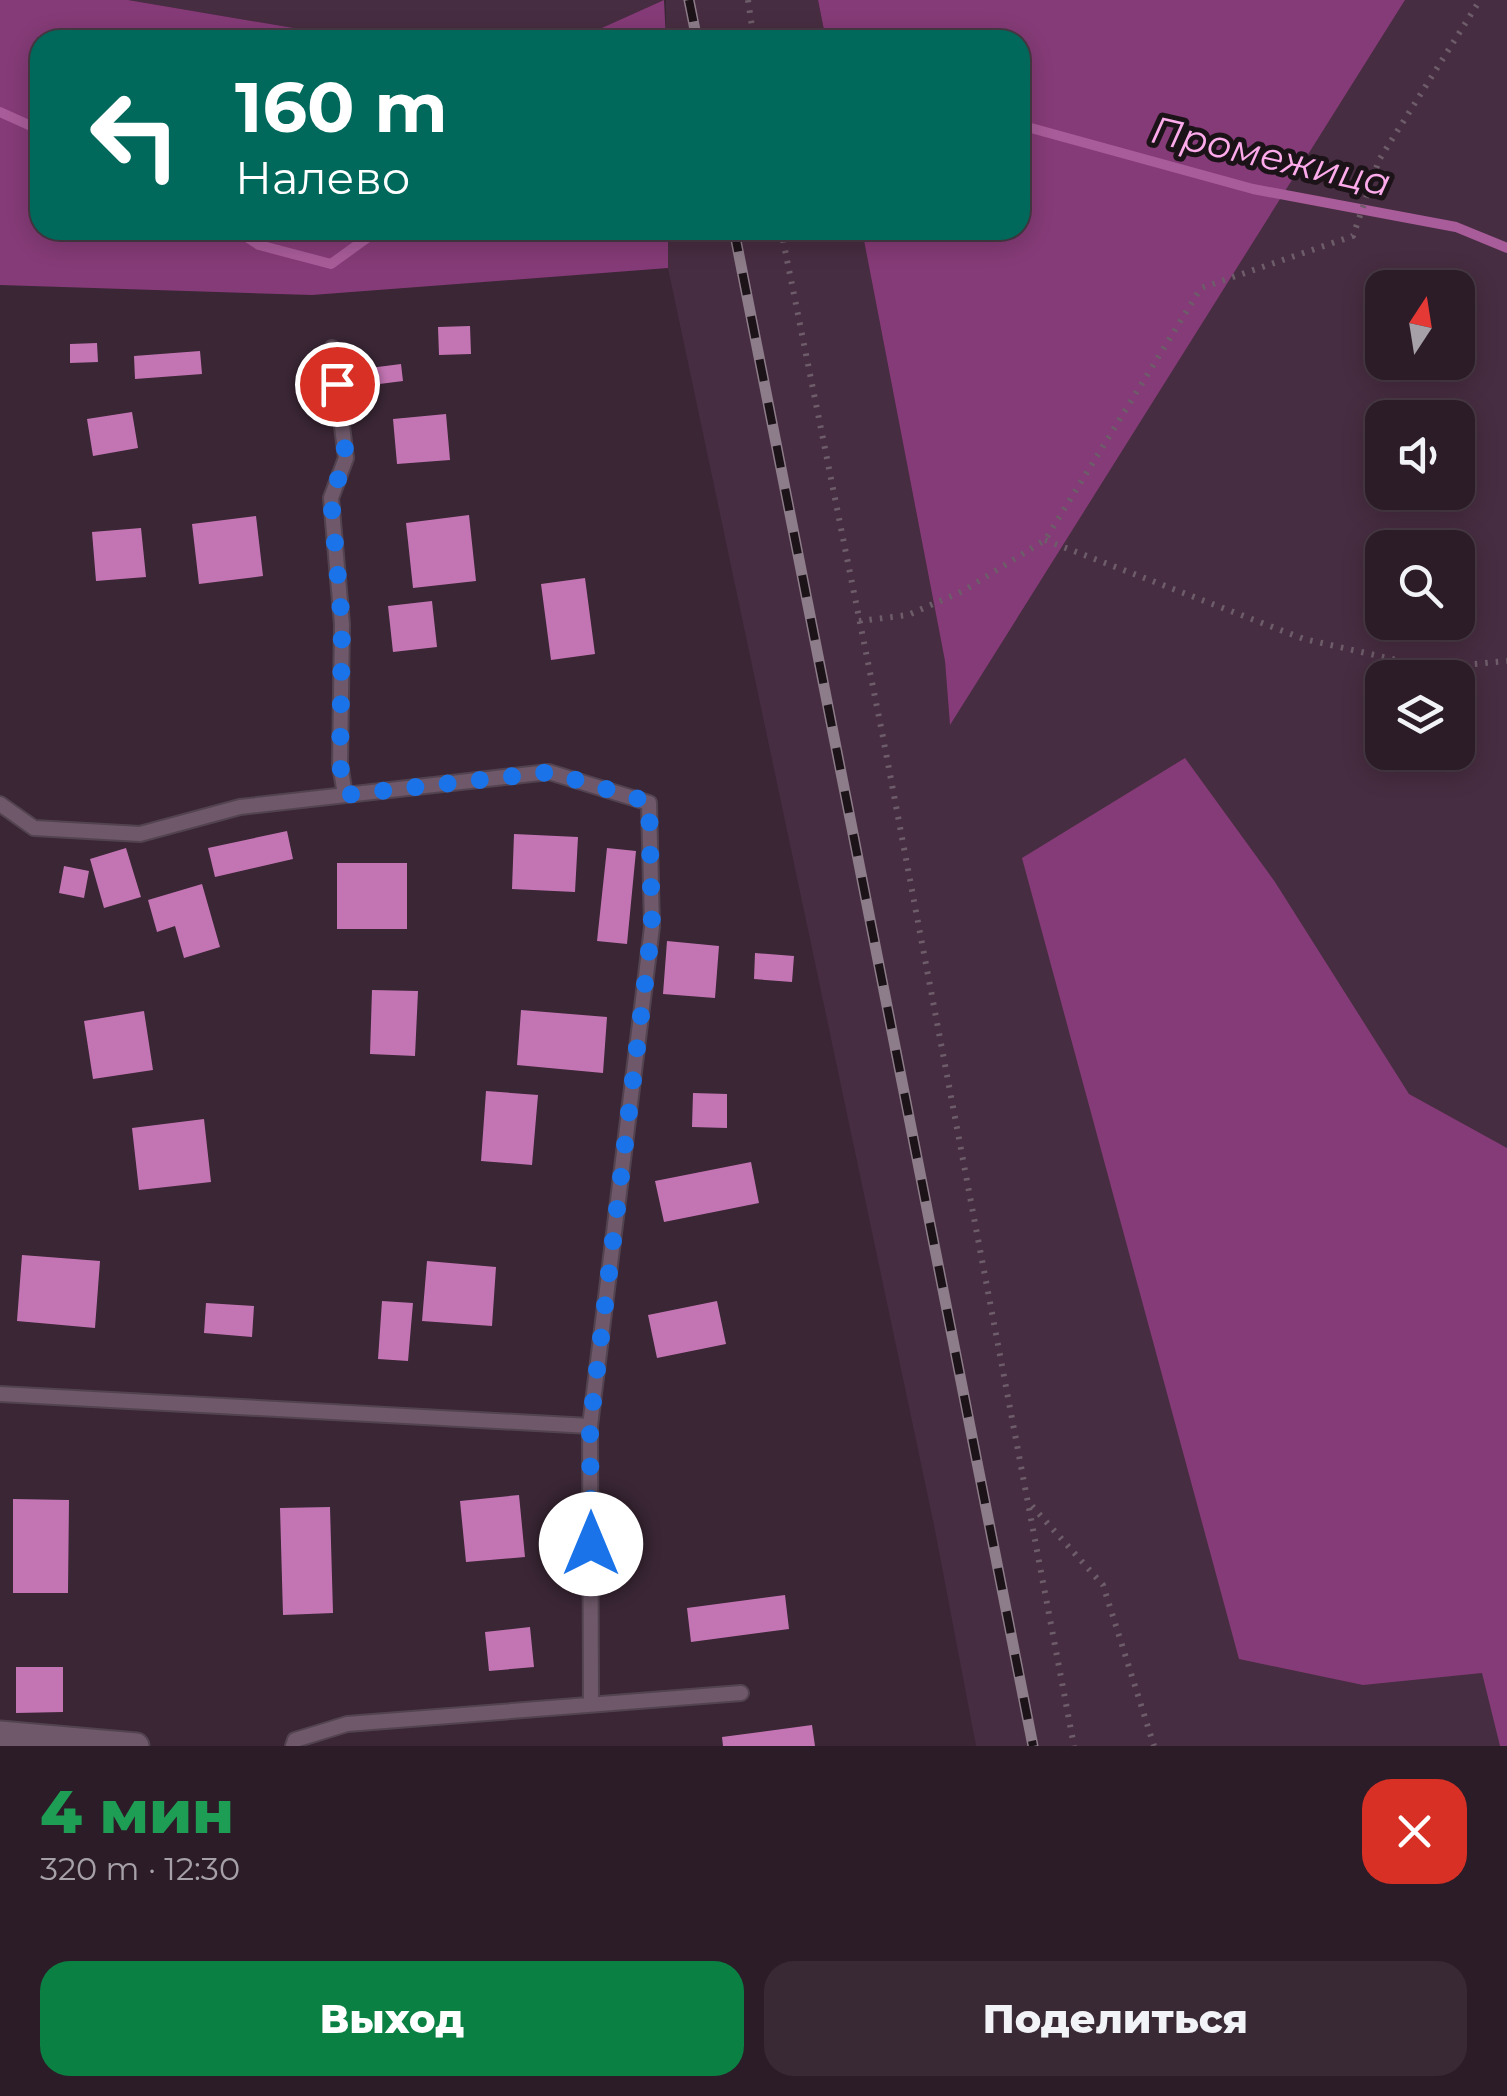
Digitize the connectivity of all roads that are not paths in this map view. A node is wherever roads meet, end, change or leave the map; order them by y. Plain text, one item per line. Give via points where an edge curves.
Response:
1 (332, 348) dead end
2 (345, 795) junction
3 (0, 804) edge
4 (0, 1394) edge
5 (590, 1426) junction
6 (741, 1692) dead end
7 (591, 1702) junction
8 (0, 1734) edge
9 (136, 1746) edge
10 (293, 1746) edge

1 - 2 lane via 346,458 331,498 342,624
2 - 3 lane via 240,807 140,834 34,828
2 - 5 lane via 550,772 649,802 652,927
4 - 5 lane
5 - 7 lane
6 - 7 lane
7 - 10 lane via 347,1724
8 - 9 street

